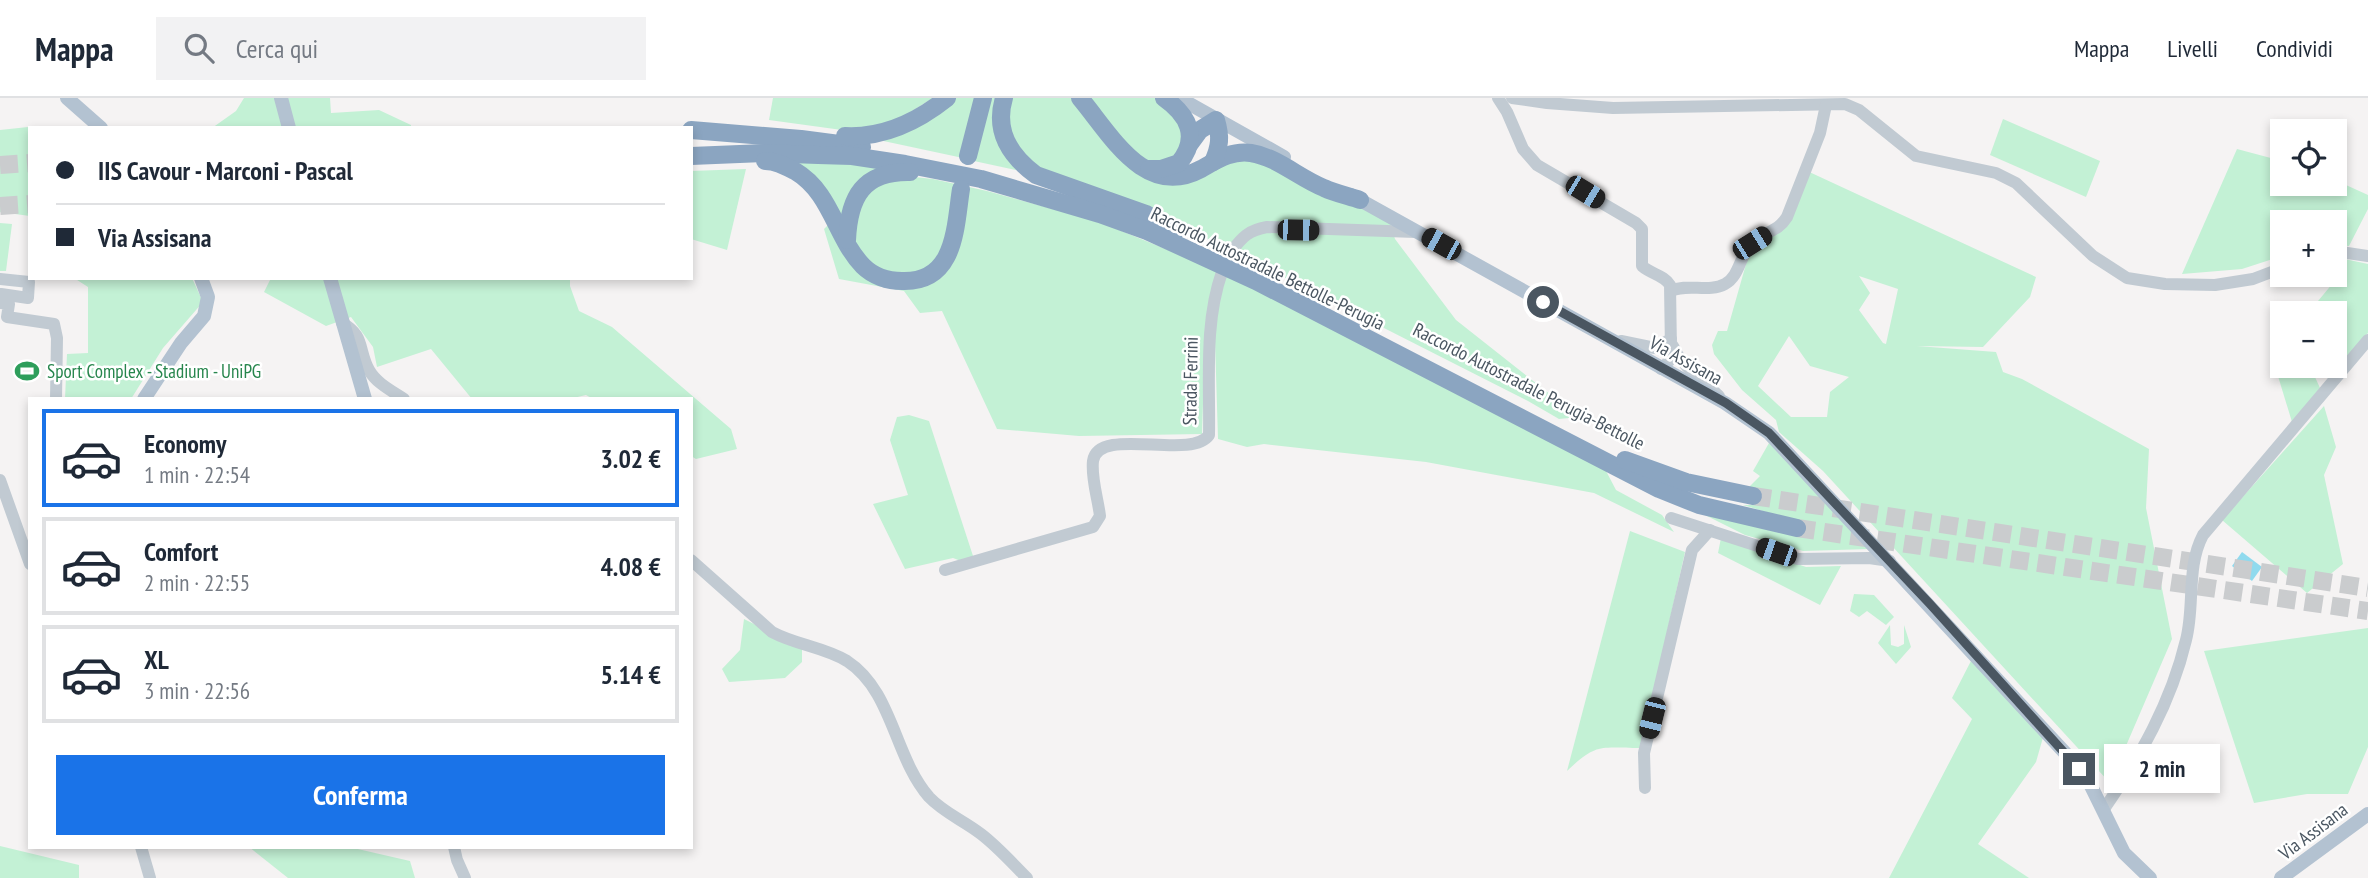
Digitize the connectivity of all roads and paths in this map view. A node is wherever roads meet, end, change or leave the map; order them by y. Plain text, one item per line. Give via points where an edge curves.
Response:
1 (67, 98) edge
2 (281, 98) edge
3 (947, 98) edge
4 (983, 98) edge
5 (1004, 98) edge
6 (1080, 98) edge
7 (1164, 98) edge
8 (1178, 98) edge
9 (1498, 98) edge
10 (1512, 98) edge
11 (1826, 105) junction
12 (1216, 120) junction
13 (99, 126) edge
14 (288, 126) edge
15 (694, 130) edge
16 (1189, 145) junction
17 (693, 156) edge
18 (968, 156) dead end
19 (1213, 162) junction
20 (693, 163) edge
21 (1144, 169) junction
22 (961, 189) dead end
23 (1038, 195) junction
24 (1360, 200) junction
25 (1175, 232) junction
26 (1420, 233) junction
27 (847, 240) junction
28 (1231, 252) dead end
29 (2347, 253) edge
30 (2368, 256) edge
31 (1222, 272) dead end
32 (2270, 273) edge
33 (0, 279) edge
34 (202, 280) edge
35 (331, 280) edge
36 (1671, 292) junction
37 (342, 323) junction
38 (1594, 331) junction
39 (1376, 337) junction
40 (1671, 339) junction
41 (2368, 340) edge
42 (1659, 368) junction
43 (56, 397) edge
44 (145, 397) edge
45 (364, 397) edge
46 (401, 397) edge
47 (1726, 403) junction
48 (1532, 418) junction
49 (0, 480) edge
50 (1754, 496) tunnel mouth
51 (1671, 517) dead end
52 (1797, 528) tunnel mouth
53 (1710, 530) junction
54 (28, 558) edge
55 (1890, 561) junction
56 (693, 562) edge
57 (945, 570) dead end
58 (1645, 788) dead end
59 (2104, 809) junction
60 (2368, 814) edge
61 (142, 849) edge
62 (454, 849) edge
63 (150, 878) edge
64 (465, 878) edge
65 (1027, 878) edge
66 (2150, 878) edge
67 (2281, 878) edge

1 - 13 main road
2 - 14 main road
3 - 15 highway via 898,128 857,136 742,128
4 - 18 highway
5 - 25 highway via 1002,133 1023,166 1036,175 1146,214
6 - 21 highway
7 - 16 highway via 1185,118
8 - 12 main road, Via Assisana
9 - 36 street via 1523,149 1537,164 1642,229 1642,266 1666,279
10 - 11 street via 1613,108
11 - 32 street via 1845,104 1859,110 1916,156 1996,173 2016,183 2093,256 2127,278 2215,285
11 - 36 street via 1820,133 1780,228 1752,243 1726,284
12 - 16 highway
12 - 19 highway via 1220,147
12 - 24 main road, Via Assisana
15 - 25 highway, Raccordo Autostradale Perugia-Bettolle via 828,142 950,162 1040,184
16 - 21 highway via 1179,163
17 - 23 highway, Raccordo Autostradale Bettolle-Perugia via 852,156
19 - 21 highway via 1173,178
19 - 24 highway via 1228,154 1249,152 1323,188
20 - 27 highway via 770,161 784,165 821,195
22 - 27 highway via 952,245 945,261 931,274 913,282 878,276 865,267
23 - 27 highway via 890,172 861,188 848,216
23 - 39 highway, Raccordo Autostradale Bettolle-Perugia via 1147,231
24 - 26 main road, Via Assisana
25 - 39 highway, Raccordo Autostradale Perugia-Bettolle
26 - 28 street via 1267,227 1243,236
26 - 38 main road, Via Assisana
29 - 30 street
31 - 57 street, Strada Ferrini via 1210,328 1206,439 1192,444 1102,447 1093,460 1100,516 1093,527
33 - 43 street via 29,282 28,298 1,294 0,303 9,304 7,317 54,324
34 - 44 main road via 208,297 204,316
35 - 37 main road
36 - 40 street
37 - 45 main road
37 - 46 street via 357,334 373,376
38 - 40 street via 1644,348
38 - 42 main road, Via Assisana
39 - 48 highway, Raccordo Autostradale Perugia-Bettolle
40 - 42 street via 1671,356
40 - 47 street via 1677,355
41 - 59 street via 2203,535 2194,551 2187,639 2164,708 2139,758
42 - 47 main road, Via Assisana
47 - 55 main road, Via Assisana via 1769,433
48 - 50 highway, Raccordo Autostradale Perugia-Bettolle via 1635,465
48 - 52 highway via 1659,489 1699,505
49 - 54 street
51 - 53 street
53 - 55 street via 1798,559
53 - 58 street via 1692,550 1644,753
55 - 59 main road, Via Assisana via 2067,755
56 - 65 street via 772,632 849,663 872,685 916,779 930,797 997,846
59 - 66 main road, Via Assisana via 2124,853
60 - 67 main road, Via Assisana
61 - 63 street
62 - 64 street

